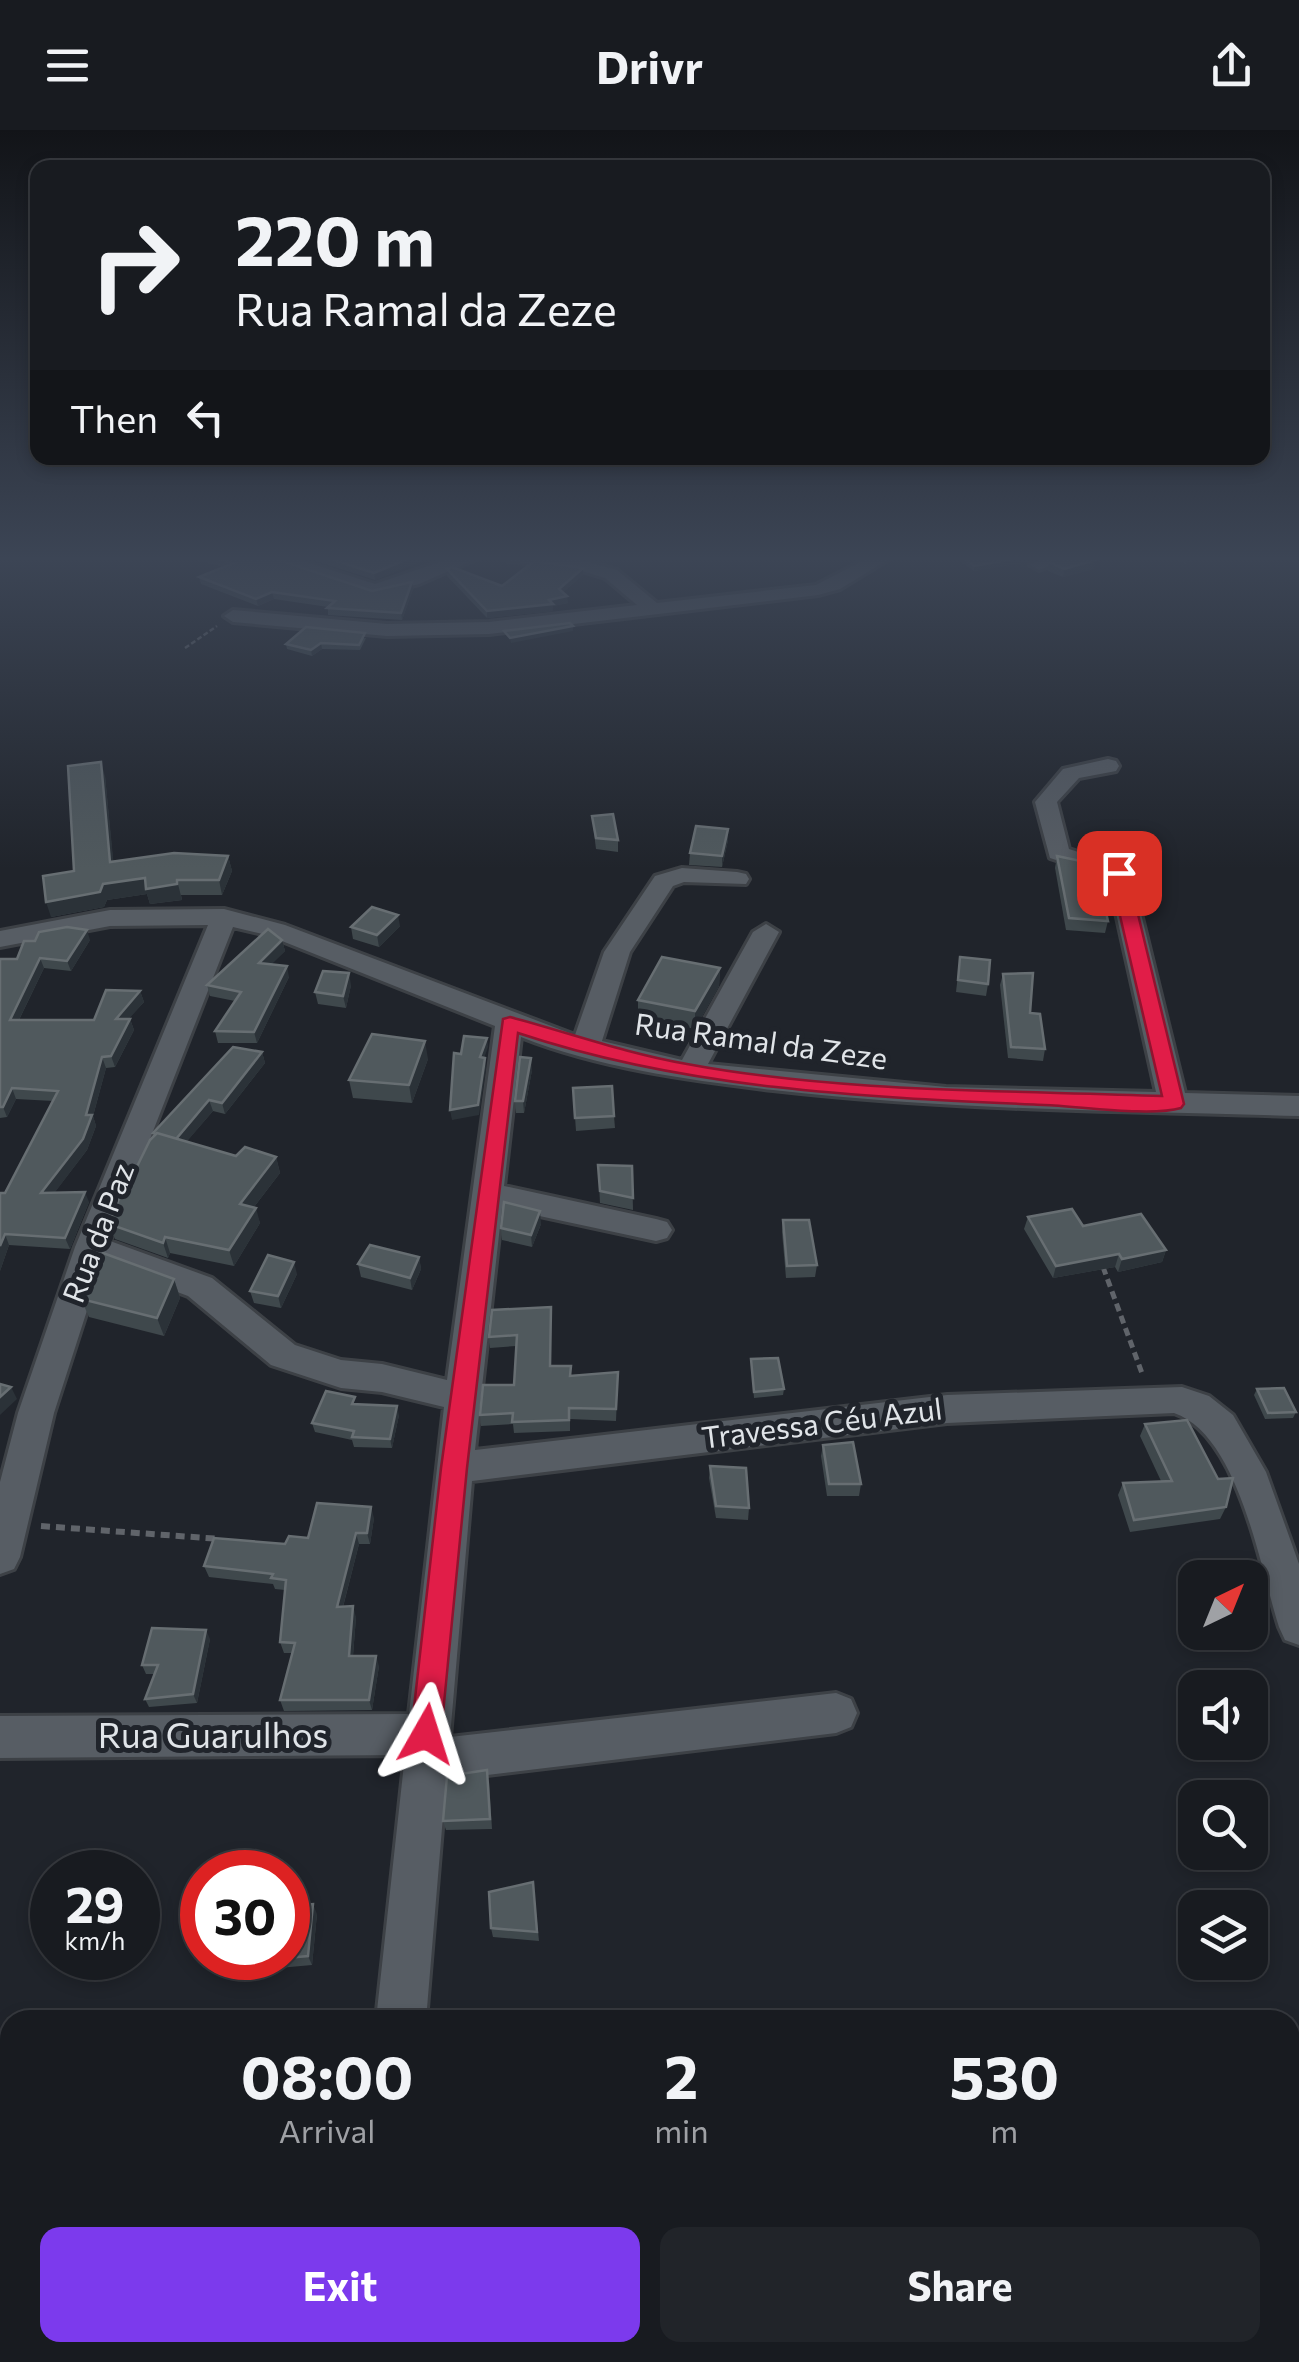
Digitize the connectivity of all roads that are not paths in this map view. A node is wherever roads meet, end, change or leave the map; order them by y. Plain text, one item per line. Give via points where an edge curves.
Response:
1 (1108, 766) dead end
2 (737, 880) dead end
3 (224, 917) junction
4 (766, 932) dead end
5 (0, 939) edge
6 (510, 1023) junction
7 (586, 1048) junction
8 (690, 1071) junction
9 (1174, 1104) junction
10 (1299, 1106) edge
11 (489, 1194) junction
12 (656, 1230) dead end
13 (90, 1247) junction
14 (463, 1398) junction
15 (454, 1468) junction
16 (0, 1558) edge
17 (1299, 1628) edge
18 (836, 1713) dead end
19 (0, 1738) edge
20 (426, 1747) junction
21 (402, 2010) edge

1 - 9 street via 1065,774 1046,802 1048,821 1058,852 1119,873
2 - 7 street via 682,874 664,881 616,952
3 - 5 street, Rua Ramal da Zeze via 110,918
3 - 6 street, Rua Ramal da Zeze via 276,930
3 - 13 street, Rua da Paz
4 - 8 street
6 - 7 street, Rua Ramal da Zeze
6 - 11 street
7 - 8 street, Rua Ramal da Zeze
8 - 9 street, Rua Ramal da Zeze via 875,1092
9 - 10 street, Rua Ramal da Zeze
11 - 12 street
11 - 14 street
13 - 14 street via 200,1287 284,1356
13 - 16 street, Rua da Paz via 36,1413
14 - 15 street
15 - 17 street, Travessa Céu Azul via 948,1409 1171,1401 1224,1429 1240,1456
15 - 20 street
18 - 20 street, Rua Guarulhos
19 - 20 street, Rua Guarulhos
20 - 21 street

